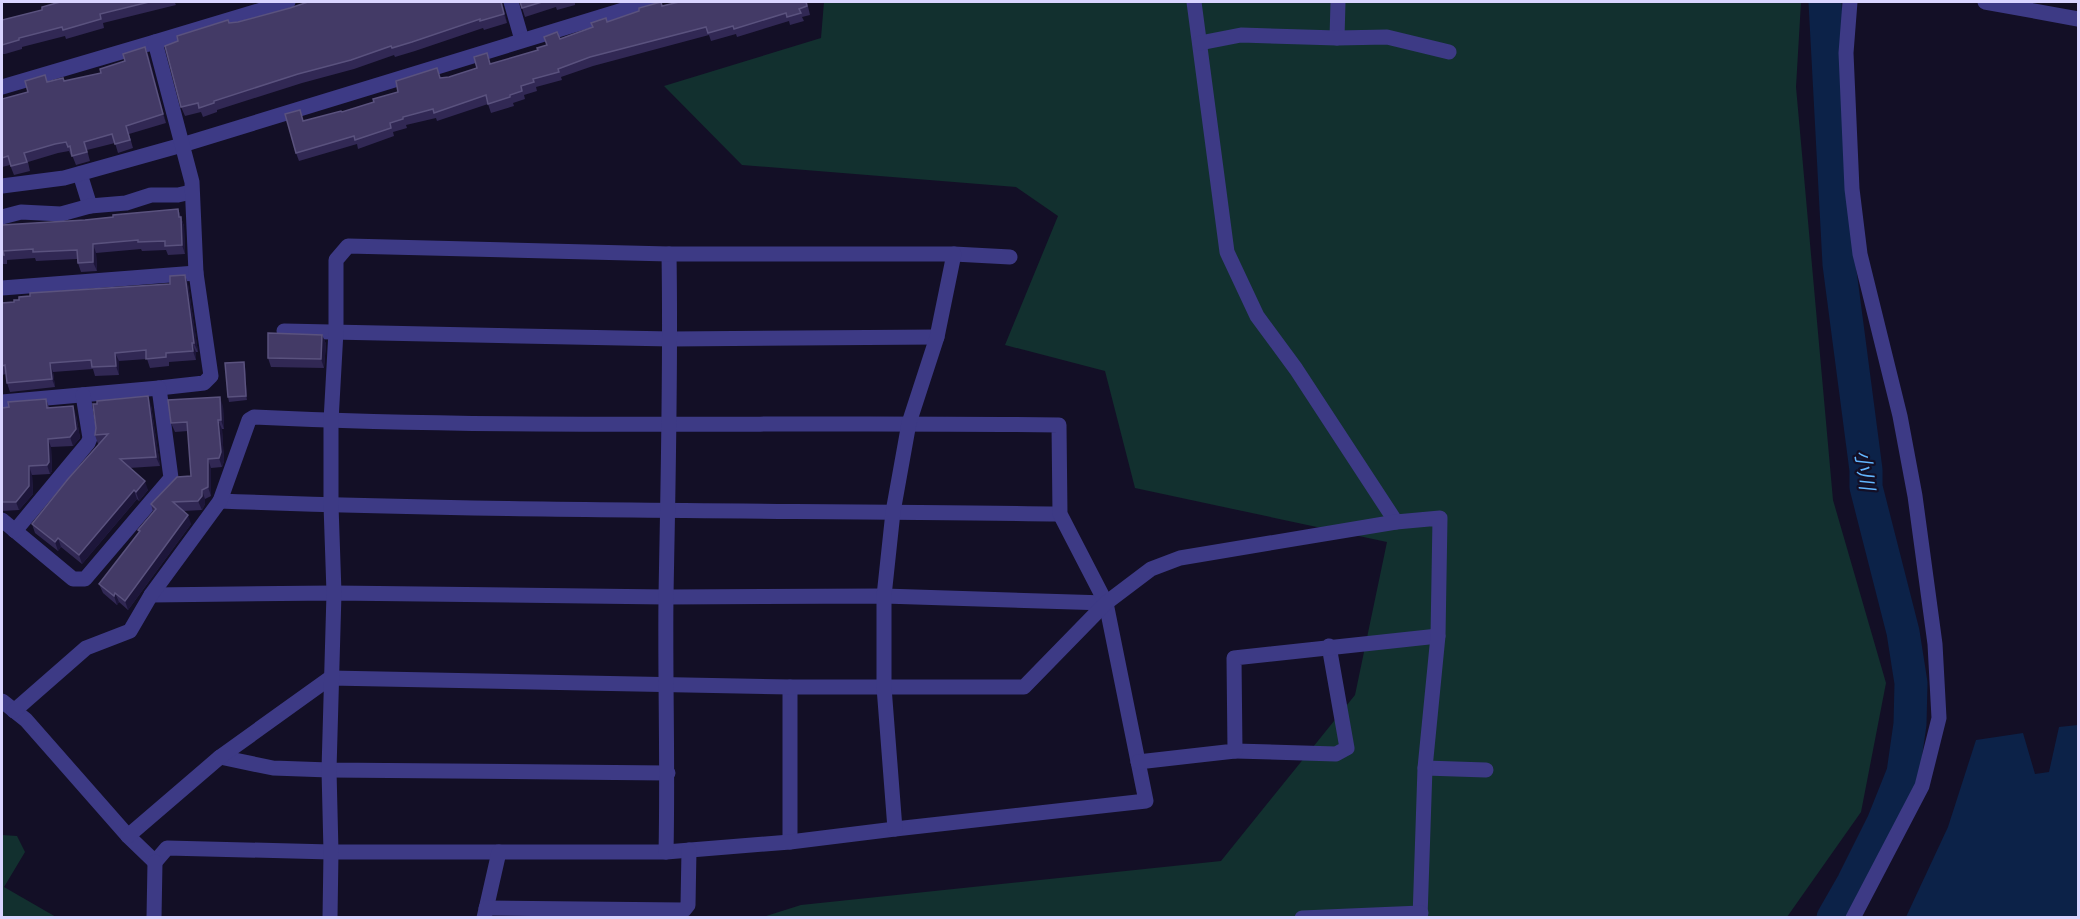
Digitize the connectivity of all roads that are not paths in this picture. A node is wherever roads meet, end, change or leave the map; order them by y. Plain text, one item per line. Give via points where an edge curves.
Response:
1 (288, 2) edge
2 (511, 2) edge
3 (649, 2) edge
4 (1194, 2) edge
5 (1338, 2) edge
6 (1850, 2) edge
7 (1986, 2) edge
8 (2079, 19) edge
9 (1337, 38) junction
10 (522, 40) junction
11 (155, 42) junction
12 (1200, 43) junction
13 (1449, 52) dead end
14 (2, 87) edge
15 (182, 144) junction
16 (80, 174) junction
17 (2, 186) edge
18 (191, 192) junction
19 (90, 206) junction
20 (2, 217) edge
21 (954, 254) junction
22 (669, 255) junction
23 (1011, 256) dead end
24 (196, 273) junction
25 (2, 288) edge
26 (284, 331) edge
27 (336, 332) junction
28 (937, 338) junction
29 (671, 339) junction
30 (159, 388) junction
31 (83, 395) junction
32 (2, 402) edge
33 (331, 421) junction
34 (909, 423) junction
35 (668, 425) junction
36 (220, 501) junction
37 (331, 505) junction
38 (668, 510) junction
39 (892, 512) junction
40 (1060, 514) junction
41 (2, 520) edge
42 (1396, 522) junction
43 (15, 531) junction
44 (334, 593) junction
45 (151, 595) junction
46 (884, 596) junction
47 (666, 597) junction
48 (1106, 603) junction
49 (1438, 636) junction
50 (1329, 646) junction
51 (330, 678) junction
52 (666, 684) junction
53 (790, 687) junction
54 (884, 687) junction
55 (2, 701) edge
56 (14, 711) junction
57 (1235, 751) junction
58 (220, 758) junction
59 (1138, 762) junction
60 (1425, 768) junction
61 (328, 770) junction
62 (1486, 770) dead end
63 (668, 773) junction
64 (895, 829) junction
65 (128, 836) junction
66 (790, 843) junction
67 (689, 850) junction
68 (331, 852) junction
69 (499, 852) junction
70 (666, 852) junction
71 (154, 862) junction
72 (485, 913) edge
73 (684, 914) edge
74 (1421, 915) edge
75 (154, 918) edge
76 (330, 918) edge
77 (1302, 918) edge
78 (1853, 918) edge

1 - 11 street
2 - 10 street
3 - 10 street
4 - 12 street
5 - 9 street
6 - 78 street via 1845,53 1848,130 1860,254 1900,416 1915,496 1935,644 1939,718 1922,786
7 - 8 street
9 - 12 street via 1241,35
9 - 13 street via 1388,37
10 - 15 street
11 - 14 street
11 - 15 street
12 - 42 street via 1227,252 1257,316
15 - 16 street
15 - 18 street
16 - 17 street
16 - 19 street
18 - 19 street
18 - 24 street
19 - 20 street via 61,214 21,212
21 - 22 street
21 - 23 street
21 - 28 street
22 - 27 street via 348,246 336,260
22 - 29 street
24 - 25 street
24 - 30 street via 211,376 204,383
26 - 27 street
27 - 29 street
27 - 33 street
28 - 29 street
28 - 34 street
29 - 35 street
30 - 31 street
30 - 43 street via 171,478 85,579 73,579
31 - 32 street
31 - 43 street via 88,443
33 - 35 street
33 - 36 street via 254,417 249,420
33 - 37 street
34 - 35 street
34 - 39 street
34 - 40 street via 1059,425
35 - 38 street
36 - 37 street
36 - 45 street
37 - 38 street
37 - 44 street
38 - 39 street
38 - 47 street
39 - 40 street
39 - 46 street
40 - 48 street
41 - 43 street
42 - 48 street via 1180,558 1151,569
42 - 49 street via 1440,518
44 - 45 street
44 - 47 street
44 - 51 street
45 - 56 street via 130,632 87,648
46 - 47 street
46 - 48 street
46 - 54 street
47 - 52 street
48 - 54 street via 1024,687
48 - 59 street
49 - 50 street
49 - 60 street
50 - 57 street via 1234,658
50 - 57 street via 1347,748 1336,754
51 - 52 street
51 - 58 street
51 - 61 street
52 - 53 street
52 - 63 street
53 - 54 street
53 - 66 street
54 - 64 street
55 - 56 street
56 - 65 street
57 - 59 street
58 - 61 street via 273,768
58 - 65 street
59 - 64 street via 1146,801
60 - 62 street
60 - 74 street
61 - 63 street
61 - 68 street
63 - 70 street
64 - 66 street
65 - 71 street
66 - 67 street
67 - 70 street
67 - 73 street via 688,905
68 - 69 street
68 - 71 street via 167,848
68 - 76 street
69 - 70 street
69 - 72 street
71 - 75 street
72 - 73 street
74 - 77 street

